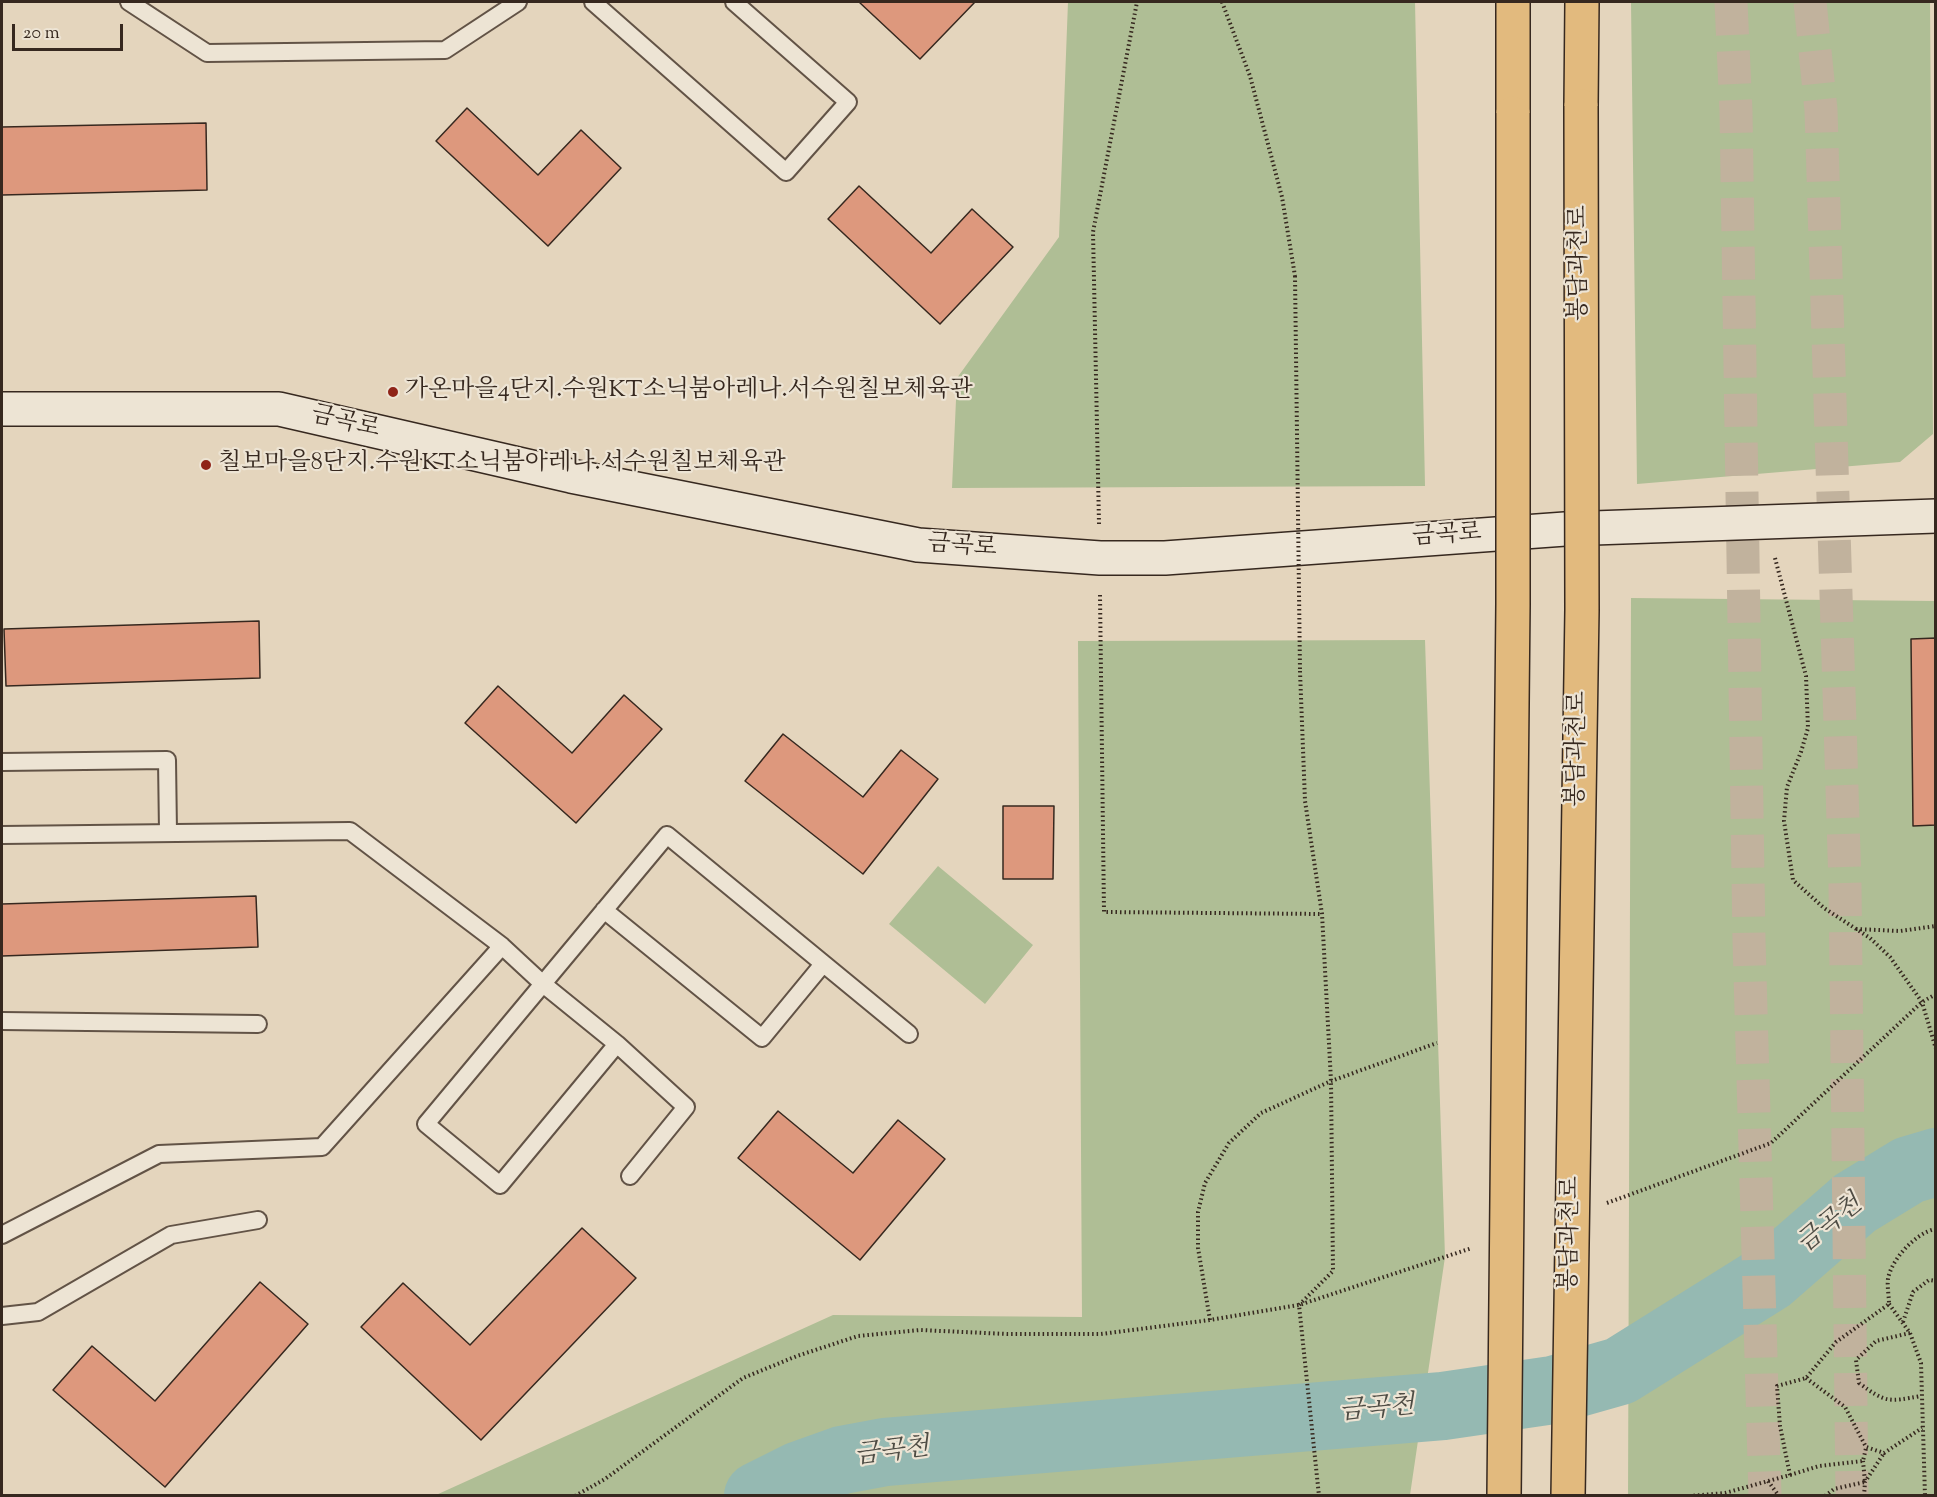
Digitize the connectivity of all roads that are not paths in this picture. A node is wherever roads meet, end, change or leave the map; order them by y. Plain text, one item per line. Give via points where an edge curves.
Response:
1 (129, 2) edge
2 (518, 2) edge
3 (593, 2) edge
4 (734, 2) edge
5 (1513, 2) edge
6 (1582, 2) edge
7 (2, 409) edge
8 (1935, 516) edge
9 (2, 762) edge
10 (168, 832) junction
11 (2, 835) edge
12 (604, 910) junction
13 (502, 946) junction
14 (823, 964) junction
15 (543, 984) junction
16 (2, 1021) edge
17 (258, 1024) dead end
18 (909, 1034) dead end
19 (617, 1044) junction
20 (630, 1176) dead end
21 (258, 1220) dead end
22 (2, 1235) edge
23 (2, 1316) edge
24 (1504, 1496) edge
25 (1568, 1496) edge

1 - 2 lane via 207,53 445,50
3 - 4 lane via 786,172 848,102
5 - 24 highway, bridge via 1513,604
6 - 25 highway, 봉담과천로, bridge via 1582,610
7 - 8 main road, 금곡로 via 279,409 571,476 918,545 1100,558 1177,557 1564,529
9 - 10 lane via 167,760
10 - 11 lane
10 - 13 lane via 350,831
12 - 14 lane via 762,1038
12 - 14 lane via 668,835
12 - 15 lane
13 - 15 lane
13 - 22 lane via 322,1147 159,1154
14 - 18 lane
15 - 19 lane
15 - 19 lane via 426,1124 500,1185
16 - 17 lane
19 - 20 lane via 686,1107
21 - 23 lane via 171,1235 38,1312

